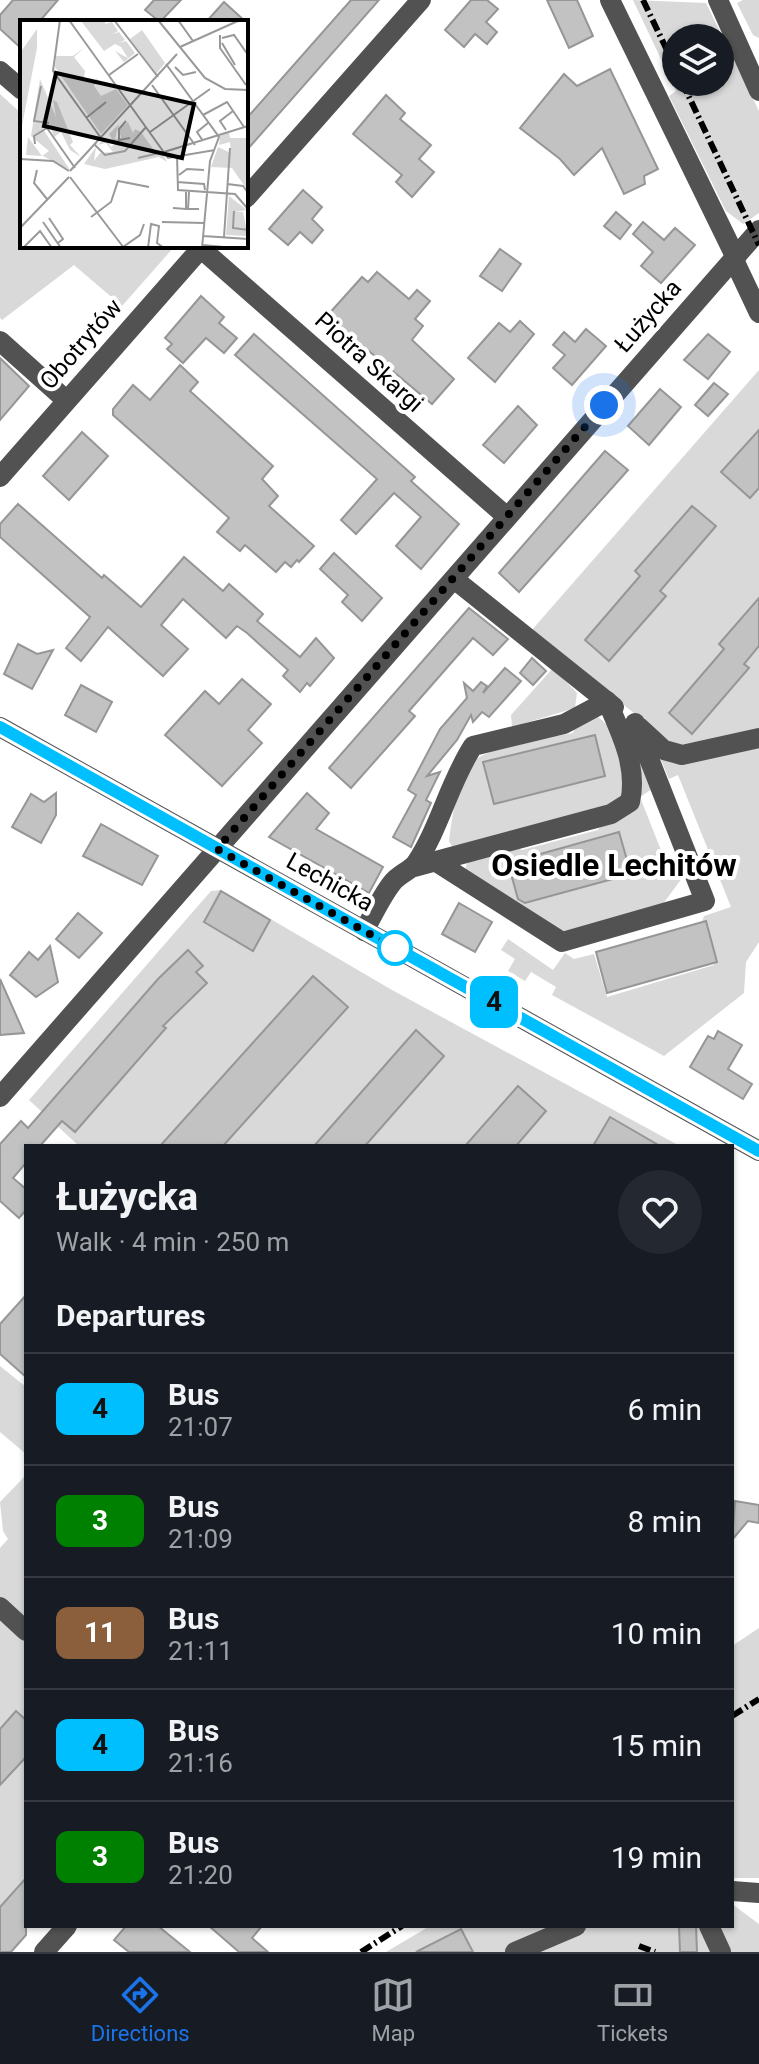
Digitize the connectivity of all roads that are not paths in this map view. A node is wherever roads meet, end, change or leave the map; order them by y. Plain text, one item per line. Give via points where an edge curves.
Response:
1 (421, 0) edge
2 (610, 0) edge
3 (718, 0) edge
4 (0, 71) edge
5 (757, 80) edge
6 (20, 88) edge
7 (248, 196) edge
8 (759, 230) edge
9 (200, 248) edge
10 (202, 248) edge
11 (735, 259) junction
12 (759, 313) edge
13 (0, 341) edge
14 (66, 400) junction
15 (0, 477) edge
16 (506, 516) junction
17 (454, 579) junction
18 (607, 701) junction
19 (635, 723) junction
20 (1, 728) edge
21 (759, 738) edge
22 (217, 849) junction
23 (435, 861) junction
24 (414, 867) junction
25 (364, 931) junction
26 (0, 1097) edge
27 (753, 1148) edge
28 (734, 1160) edge
29 (0, 1607) edge
30 (24, 1629) edge
31 (734, 1891) edge
32 (759, 1893) edge
33 (65, 1928) edge
34 (571, 1928) edge
35 (710, 1928) edge
36 (44, 1952) edge
37 (515, 1952) edge
38 (721, 1952) edge

1 - 7 street
2 - 11 street
3 - 5 street
4 - 6 street
8 - 11 street, Łużycka
9 - 14 street, Obotrytów
10 - 16 street, Piotra Skargi
11 - 12 street
11 - 16 street, Łużycka
13 - 14 street
14 - 15 street, Obotrytów
16 - 17 street, Łużycka
17 - 18 street
17 - 22 street, Łużycka
18 - 19 street
18 - 23 street via 624,739 632,775 630,802 611,814
18 - 24 street via 564,724 473,746
19 - 21 street via 673,754
19 - 23 street via 705,901 562,942
20 - 22 street, Lechicka
22 - 25 street, Lechicka
22 - 26 street, Łużycka
23 - 24 street
24 - 25 street via 391,884
25 - 27 street, Lechicka
27 - 28 street
29 - 30 street
31 - 32 street
33 - 36 street
34 - 37 street
35 - 38 street

